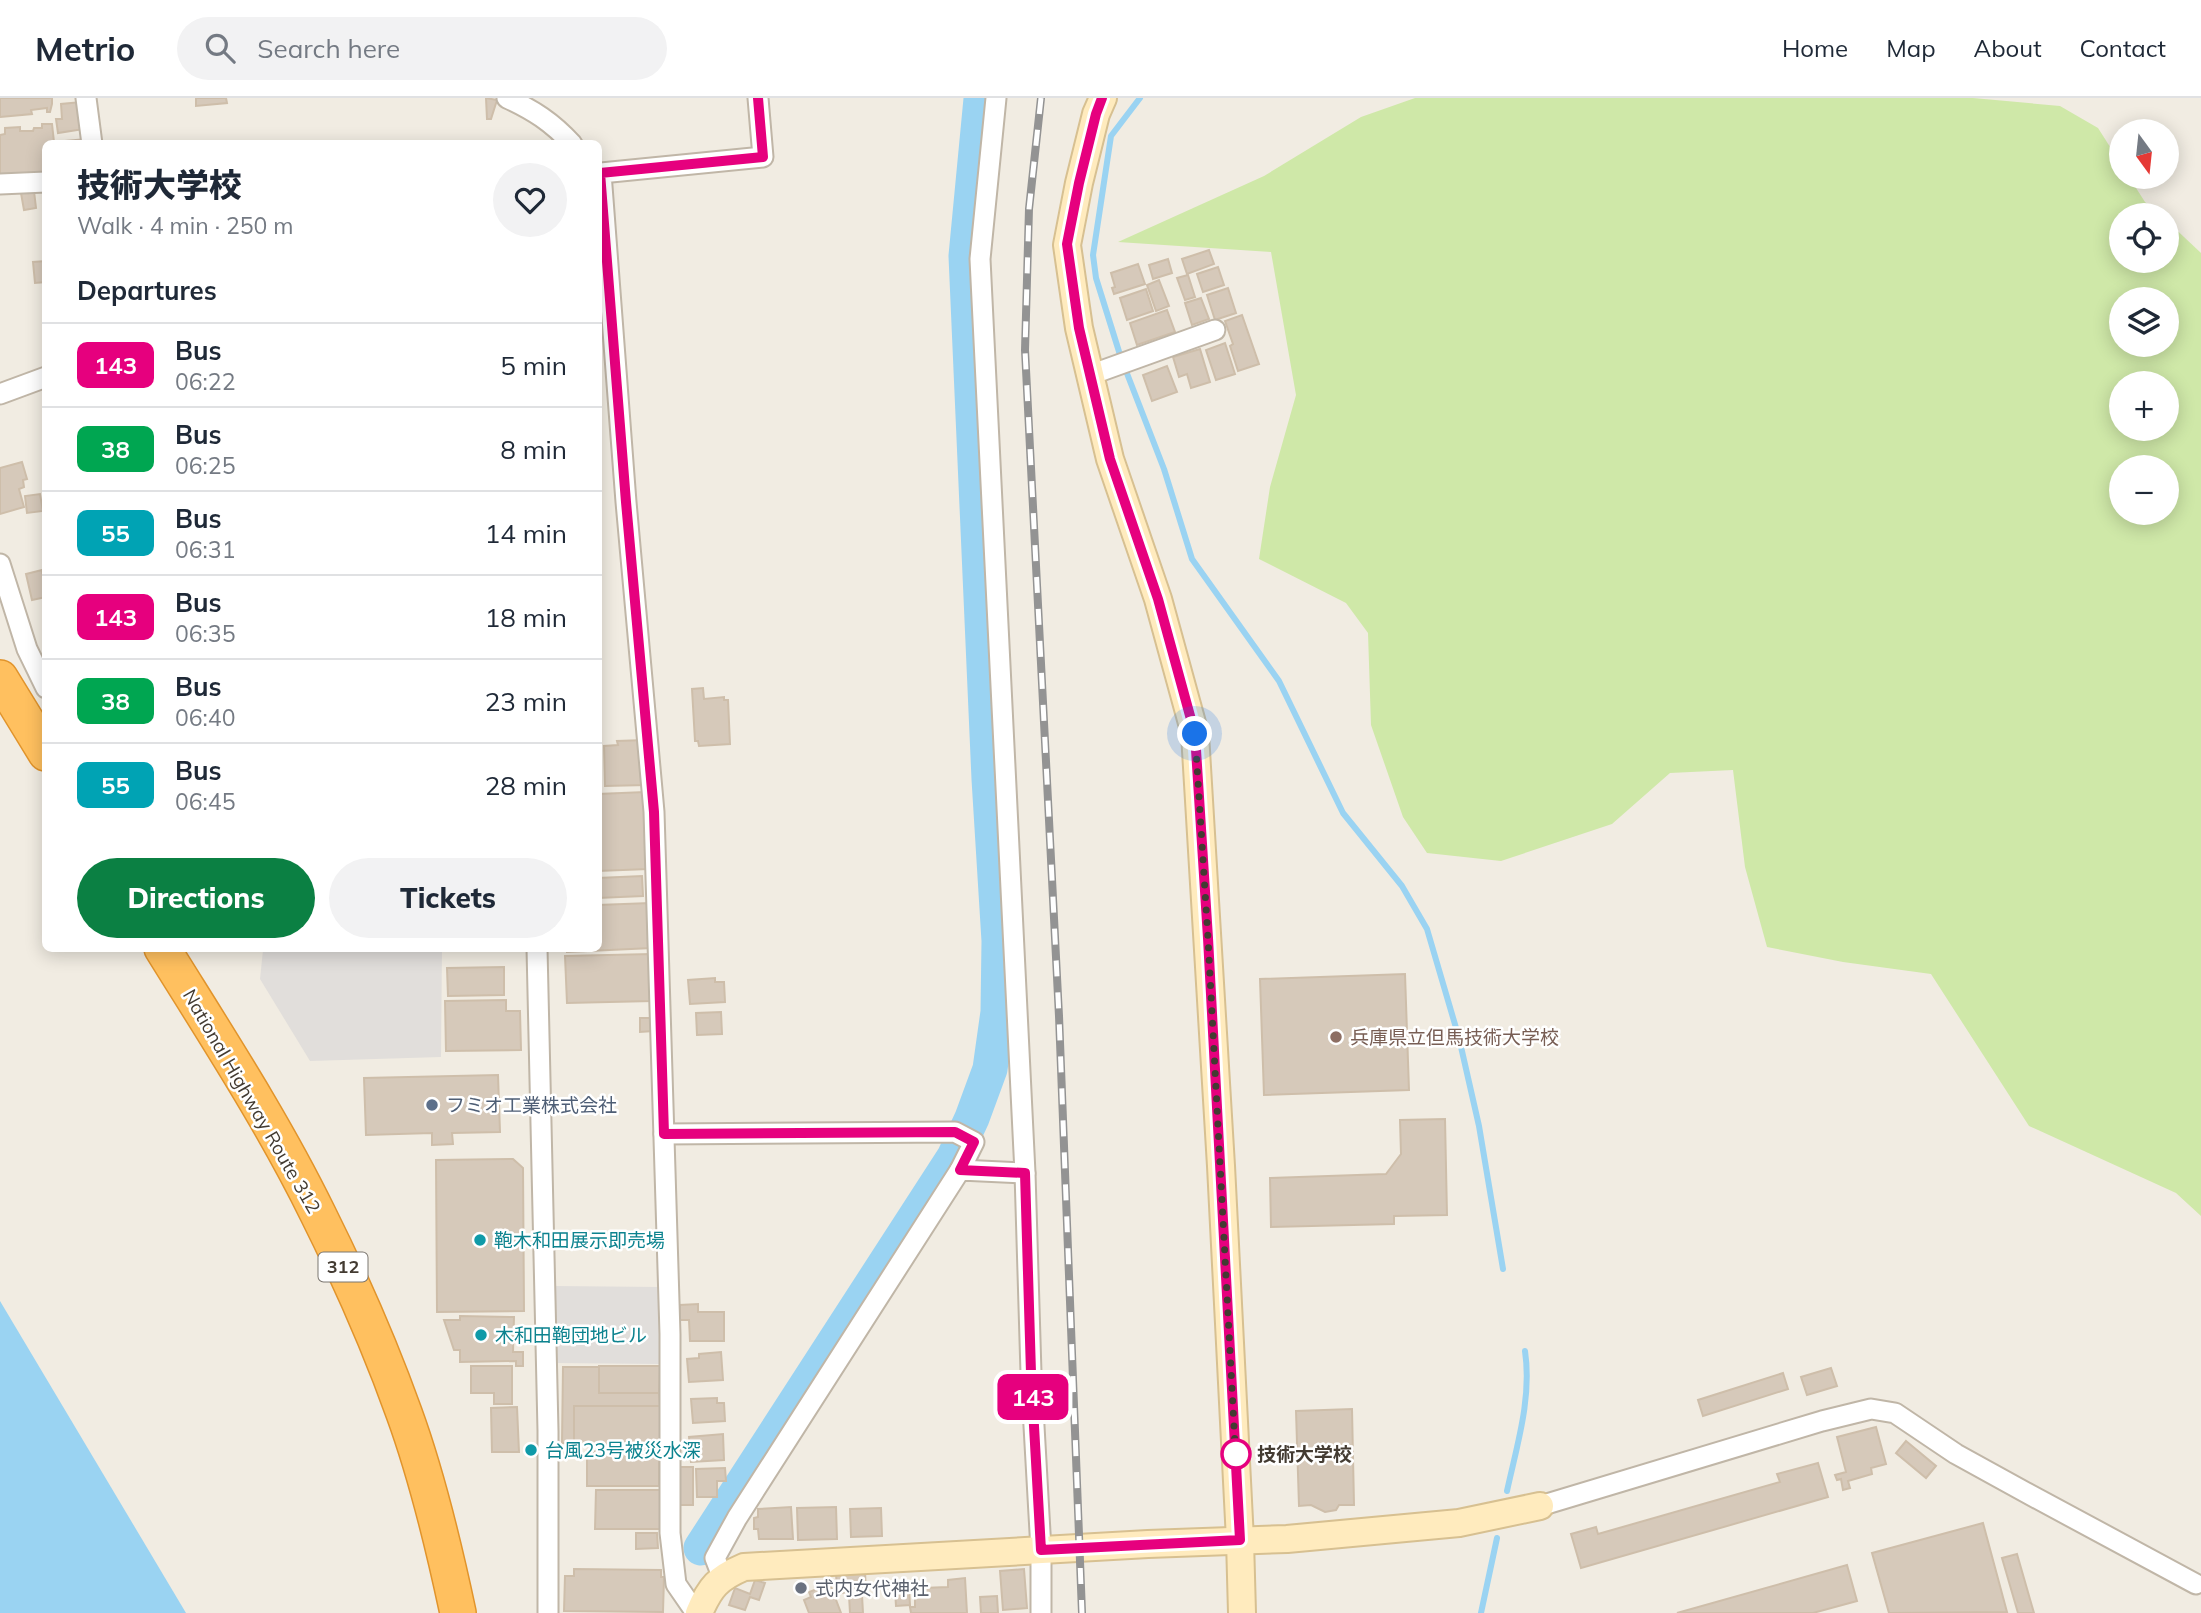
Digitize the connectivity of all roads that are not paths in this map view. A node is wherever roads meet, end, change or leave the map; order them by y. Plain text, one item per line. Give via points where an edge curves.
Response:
1 (86, 98) edge
2 (507, 98) edge
3 (758, 98) edge
4 (996, 98) edge
5 (1102, 98) edge
6 (91, 140) edge
7 (569, 140) edge
8 (602, 172) edge
9 (42, 182) edge
10 (0, 184) edge
11 (602, 237) edge
12 (606, 324) edge
13 (1214, 330) dead end
14 (1090, 375) junction
15 (42, 378) edge
16 (0, 394) edge
17 (0, 565) edge
18 (0, 677) edge
19 (42, 680) edge
20 (42, 746) edge
21 (164, 952) edge
22 (537, 952) edge
23 (664, 1134) junction
24 (960, 1170) junction
25 (1025, 1173) junction
26 (1540, 1506) joint
27 (1240, 1540) junction
28 (1041, 1550) junction
29 (722, 1576) junction
30 (2196, 1584) dead end
31 (458, 1613) edge
32 (548, 1613) edge
33 (698, 1613) edge
34 (1041, 1613) edge
35 (1242, 1613) edge

1 - 6 street
2 - 7 street via 555,124
3 - 8 street via 763,157
4 - 25 street via 980,259
5 - 14 street via 1067,244
9 - 10 street
11 - 12 street
12 - 23 street via 654,812
13 - 14 street
14 - 27 street via 1110,459 1158,599 1195,734
15 - 16 street
17 - 19 street via 27,649
18 - 20 highway
21 - 31 highway, National Highway Route 312 / 312 via 278,1139 352,1288 405,1415
22 - 32 street
23 - 24 street via 963,1136 974,1142
23 - 33 street via 670,1533 676,1584
24 - 25 street
24 - 29 street via 737,1518 715,1558
25 - 28 street
26 - 27 street via 1459,1523
26 - 30 street via 1871,1409 1895,1413 1956,1454
27 - 28 street
27 - 35 street
28 - 29 street via 744,1567
28 - 34 street
29 - 33 street

